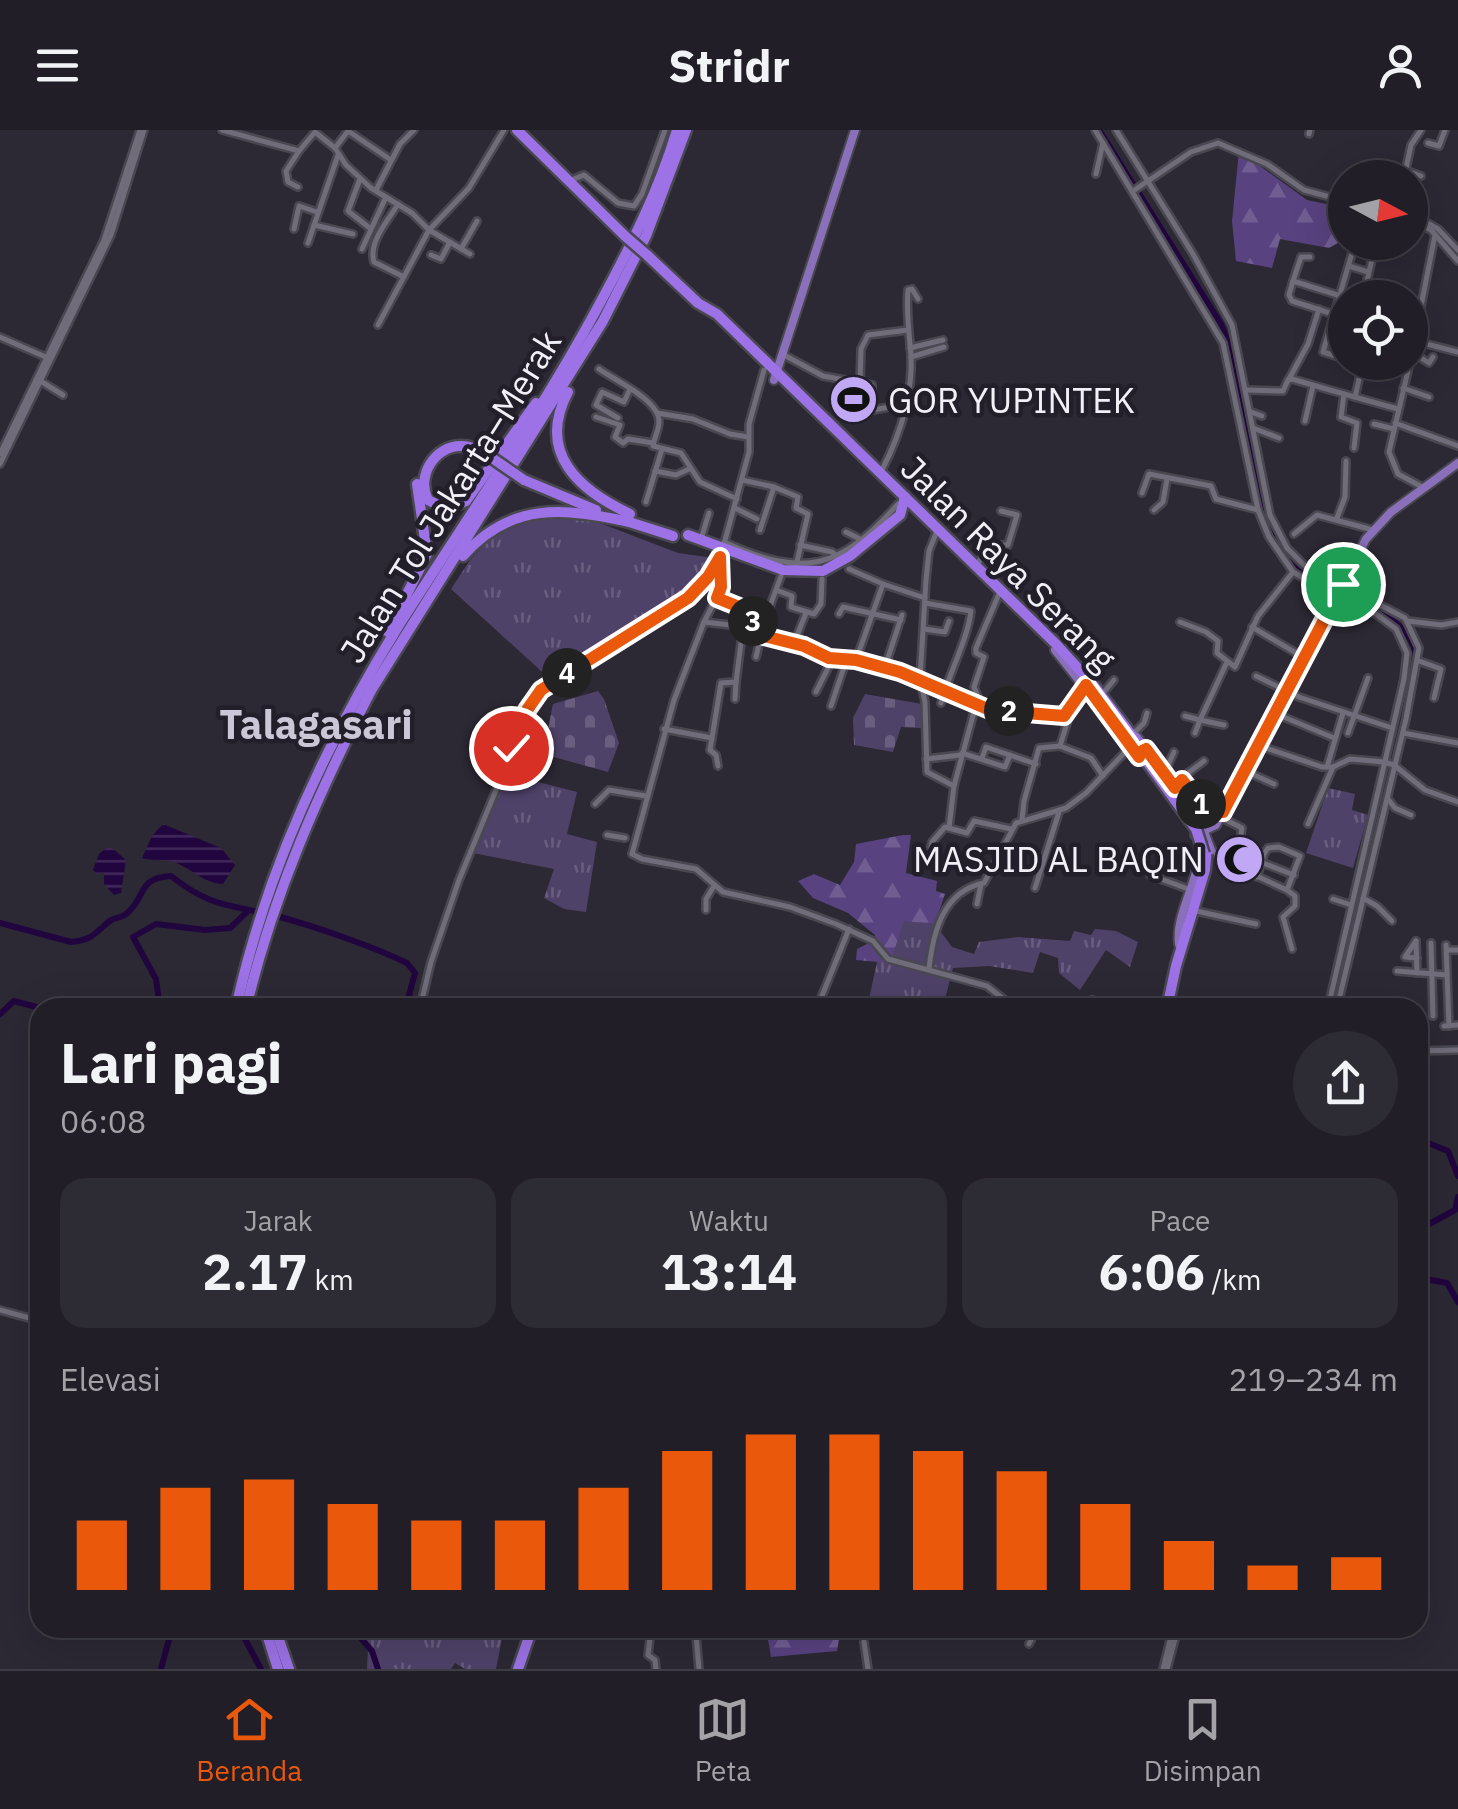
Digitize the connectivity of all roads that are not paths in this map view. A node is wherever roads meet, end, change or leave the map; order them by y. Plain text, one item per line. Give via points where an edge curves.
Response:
1 (142, 130) edge
2 (222, 130) edge
3 (349, 130) edge
4 (414, 130) edge
5 (504, 130) edge
6 (517, 130) edge
7 (665, 130) edge
8 (677, 130) edge
9 (686, 130) edge
10 (855, 130) edge
11 (1095, 130) edge
12 (1116, 130) edge
13 (1421, 130) edge
14 (1445, 130) edge
15 (314, 131) edge
16 (1103, 142) junction
17 (1428, 143) dead end
18 (299, 151) junction
19 (337, 152) junction
20 (392, 160) junction
21 (1408, 160) edge
22 (1096, 174) dead end
23 (360, 180) junction
24 (570, 181) junction
25 (1145, 182) junction
26 (298, 187) dead end
27 (1134, 191) junction
28 (376, 192) junction
29 (1328, 196) edge
30 (386, 197) junction
31 (398, 204) junction
32 (317, 212) junction
33 (477, 221) dead end
34 (1428, 224) edge
35 (314, 225) junction
36 (294, 229) dead end
37 (1428, 229) edge
38 (371, 230) junction
39 (429, 230) junction
40 (353, 234) dead end
41 (1435, 234) junction
42 (450, 242) junction
43 (308, 243) dead end
44 (362, 244) dead end
45 (461, 249) junction
46 (1458, 250) edge
47 (470, 254) dead end
48 (431, 255) dead end
49 (1310, 257) dead end
50 (1351, 260) edge
51 (1371, 260) edge
52 (1458, 261) edge
53 (1349, 266) junction
54 (1368, 272) junction
55 (404, 277) junction
56 (1347, 280) edge
57 (1367, 280) edge
58 (1426, 280) edge
59 (1293, 281) junction
60 (1328, 291) edge
61 (918, 299) dead end
62 (1319, 310) junction
63 (709, 312) junction
64 (1328, 313) edge
65 (603, 321) junction
66 (378, 325) dead end
67 (908, 330) junction
68 (0, 338) edge
69 (1328, 338) edge
70 (1428, 344) edge
71 (1306, 347) junction
72 (910, 348) junction
73 (574, 352) junction
74 (1323, 352) junction
75 (1458, 352) edge
76 (1328, 354) edge
77 (784, 355) junction
78 (911, 357) junction
79 (1433, 357) dead end
80 (50, 359) junction
81 (1428, 363) edge
82 (598, 369) dead end
83 (764, 370) junction
84 (776, 377) junction
85 (1290, 379) junction
86 (1359, 380) edge
87 (1405, 380) edge
88 (42, 382) junction
89 (860, 384) junction
90 (1313, 386) junction
91 (1403, 388) junction
92 (630, 389) junction
93 (1246, 390) junction
94 (63, 394) dead end
95 (1344, 394) junction
96 (1355, 396) junction
97 (1429, 397) dead end
98 (905, 404) junction
99 (1398, 409) junction
100 (1251, 412) junction
101 (657, 413) junction
102 (596, 416) dead end
103 (1262, 416) dead end
104 (617, 418) junction
105 (1305, 421) dead end
106 (1374, 424) dead end
107 (1394, 426) junction
108 (1253, 428) junction
109 (748, 436) junction
110 (1279, 438) dead end
111 (652, 443) junction
112 (1458, 446) edge
113 (1354, 448) dead end
114 (662, 449) junction
115 (0, 454) edge
116 (494, 456) junction
117 (862, 459) junction
118 (1346, 461) dead end
119 (1458, 463) edge
120 (0, 464) edge
121 (689, 469) junction
122 (655, 472) junction
123 (881, 472) junction
124 (1168, 479) junction
125 (742, 480) junction
126 (774, 487) junction
127 (1424, 488) junction
128 (1142, 493) dead end
129 (737, 498) junction
130 (646, 502) dead end
131 (735, 508) junction
132 (899, 508) junction
133 (1154, 510) dead end
134 (1258, 510) junction
135 (1001, 511) dead end
136 (709, 513) dead end
137 (922, 516) junction
138 (630, 518) junction
139 (1336, 518) junction
140 (756, 519) dead end
141 (760, 530) dead end
142 (1373, 530) junction
143 (937, 531) junction
144 (846, 532) dead end
145 (674, 533) dead end
146 (1294, 534) dead end
147 (702, 539) junction
148 (860, 539) junction
149 (800, 545) junction
150 (723, 549) junction
151 (838, 557) junction
152 (795, 568) junction
153 (975, 568) junction
154 (849, 570) dead end
155 (1293, 572) junction
156 (780, 576) dead end
157 (822, 579) dead end
158 (989, 582) junction
159 (883, 584) junction
160 (1342, 585) junction
161 (776, 590) junction
162 (999, 594) junction
163 (1336, 596) junction
164 (717, 598) junction
165 (925, 600) junction
166 (806, 613) junction
167 (872, 613) junction
168 (840, 614) dead end
169 (1408, 621) junction
170 (704, 622) junction
171 (949, 622) dead end
172 (1180, 622) dead end
173 (1458, 622) edge
174 (742, 627) junction
175 (751, 627) junction
176 (1252, 627) junction
177 (924, 630) junction
178 (761, 633) junction
179 (794, 642) junction
180 (1054, 646) junction
181 (756, 657) dead end
182 (1303, 657) junction
183 (833, 658) junction
184 (847, 658) junction
185 (856, 660) junction
186 (1419, 661) junction
187 (1228, 662) junction
188 (885, 667) junction
189 (1256, 676) dead end
190 (1368, 678) dead end
191 (1114, 680) dead end
192 (921, 681) junction
193 (736, 682) junction
194 (1086, 685) junction
195 (369, 686) junction
196 (1286, 690) junction
197 (816, 692) dead end
198 (1104, 692) junction
199 (944, 693) junction
200 (1434, 698) dead end
201 (735, 699) dead end
202 (940, 703) dead end
203 (975, 704) junction
204 (830, 706) dead end
205 (1343, 712) junction
206 (1274, 713) junction
207 (1147, 714) dead end
208 (1064, 716) junction
209 (1184, 716) dead end
210 (1354, 717) junction
211 (1200, 720) junction
212 (1224, 725) dead end
213 (1392, 728) junction
214 (664, 729) junction
215 (1134, 733) junction
216 (1402, 733) junction
217 (1196, 734) dead end
218 (1348, 734) dead end
219 (712, 738) junction
220 (1334, 738) junction
221 (1424, 739) junction
222 (1458, 743) edge
223 (1060, 746) junction
224 (1130, 746) junction
225 (1256, 746) junction
226 (1422, 747) dead end
227 (1174, 752) dead end
228 (1142, 753) junction
229 (962, 754) junction
230 (1010, 755) junction
231 (926, 758) junction
232 (982, 758) junction
233 (1204, 761) dead end
234 (1385, 762) junction
235 (1036, 764) junction
236 (1394, 765) junction
237 (718, 766) dead end
238 (1330, 767) junction
239 (1244, 770) junction
240 (1164, 774) junction
241 (1103, 776) junction
242 (1182, 780) junction
243 (1274, 784) dead end
244 (954, 786) junction
245 (1175, 788) junction
246 (646, 796) junction
247 (1388, 799) junction
248 (1458, 802) edge
249 (595, 804) dead end
250 (1059, 812) junction
251 (1194, 814) junction
252 (1411, 814) dead end
253 (1184, 818) junction
254 (1220, 818) junction
255 (1022, 820) junction
256 (1308, 824) dead end
257 (949, 828) junction
258 (1012, 830) junction
259 (1200, 833) junction
260 (607, 835) dead end
261 (630, 839) junction
262 (1210, 847) junction
263 (1264, 854) junction
264 (929, 858) dead end
265 (1263, 863) junction
266 (1150, 875) dead end
267 (1294, 875) junction
268 (1257, 877) junction
269 (981, 884) junction
270 (714, 886) junction
271 (1035, 888) dead end
272 (1191, 890) junction
273 (1287, 890) junction
274 (1363, 898) junction
275 (1333, 899) dead end
276 (977, 904) dead end
277 (1351, 905) junction
278 (706, 910) dead end
279 (1196, 911) junction
280 (267, 912) junction
281 (1392, 921) dead end
282 (1256, 924) dead end
283 (848, 929) junction
284 (1431, 942) dead end
285 (1180, 944) junction
286 (1292, 949) dead end
287 (1458, 950) edge
288 (1416, 958) dead end
289 (930, 969) junction
290 (1398, 971) dead end
291 (1417, 973) junction
292 (1432, 974) junction
293 (1447, 975) junction
294 (239, 998) edge
295 (248, 998) edge
296 (422, 998) edge
297 (821, 998) edge
298 (1000, 998) edge
299 (1168, 998) edge
300 (1330, 998) edge
301 (1339, 998) edge
302 (1433, 1016) dead end
303 (1458, 1026) edge
304 (1458, 1050) edge
305 (1428, 1051) edge
306 (0, 1310) edge
307 (30, 1319) edge
308 (269, 1638) edge
309 (276, 1638) edge
310 (530, 1638) edge
311 (532, 1638) edge
312 (650, 1638) edge
313 (696, 1638) edge
314 (1032, 1638) edge
315 (1173, 1638) edge
316 (864, 1642) dead end
317 (1029, 1644) dead end
318 (278, 1654) junction
319 (278, 1669) edge
320 (289, 1669) edge
321 (518, 1669) edge
322 (526, 1669) edge
323 (656, 1669) edge
324 (700, 1669) edge
325 (868, 1669) edge
326 (1165, 1669) edge

1 - 80 street via 106,234
2 - 18 street
3 - 19 street
3 - 20 street
4 - 20 street
5 - 39 street via 474,181
6 - 24 highway, Jalan Raya Serang
7 - 24 street via 634,206 622,205 583,174
8 - 73 highway, Jalan Tol Jakarta–Merak via 638,230
9 - 65 highway, Jalan Tol Jakarta–Merak via 646,236
10 - 77 main road
11 - 16 street
12 - 25 street
13 - 21 street
14 - 17 street via 1439,146
15 - 18 street
15 - 19 street
16 - 22 street
16 - 27 street
18 - 26 street via 286,172
19 - 23 street
19 - 32 street
20 - 28 street
23 - 28 street
23 - 38 street via 348,211
24 - 63 highway, Jalan Raya Serang, bridge
25 - 27 street
25 - 29 street via 1219,141 1304,190
25 - 93 street via 1232,325
27 - 134 street via 1222,343
28 - 30 street
30 - 31 street
30 - 38 street
31 - 39 street
31 - 55 street via 371,255
32 - 35 street
32 - 36 street via 300,205
33 - 45 street
34 - 46 street
35 - 40 street
35 - 43 street
37 - 41 street
38 - 44 street
39 - 42 street
39 - 55 street
41 - 52 street
41 - 58 street
42 - 45 street
42 - 48 street via 441,260
45 - 47 street
49 - 59 street via 1300,257
50 - 53 street
51 - 54 street
53 - 54 street
53 - 56 street
54 - 57 street
55 - 66 street
59 - 60 street
59 - 62 street via 1291,300
61 - 67 street via 908,290
62 - 64 street
62 - 71 street
63 - 83 highway, Jalan Raya Serang
63 - 84 highway, Jalan Raya Serang
65 - 138 highway via 561,408 559,441 576,480
65 - 195 highway, Jalan Tol Jakarta–Merak
67 - 72 street
67 - 89 street via 868,335
68 - 80 street
69 - 74 street
70 - 75 street
71 - 74 street
71 - 85 street
72 - 78 street
72 - 78 street via 944,344
73 - 116 highway via 466,501 446,509 428,500 427,469 446,449 465,446
73 - 195 highway, Jalan Tol Jakarta–Merak
74 - 76 street
77 - 84 main road
77 - 89 street via 823,376
78 - 98 street
79 - 81 street
80 - 88 street
80 - 115 street
82 - 92 street
83 - 84 highway, Jalan Raya Serang
83 - 109 street
84 - 117 highway, Jalan Raya Serang
85 - 90 street
85 - 93 street via 1283,391
86 - 96 street
87 - 91 street
88 - 94 street
88 - 120 street
89 - 98 street via 873,386 874,410
90 - 95 street
90 - 105 street
91 - 97 street
91 - 99 street
92 - 101 street
92 - 104 street via 624,402 602,392 596,405
93 - 100 street
95 - 96 street
95 - 113 street via 1341,417 1357,423
96 - 99 street
98 - 123 street
99 - 107 street
100 - 103 street
100 - 108 street
101 - 109 street
101 - 111 street
102 - 104 street
104 - 111 street via 621,447 628,439
106 - 107 street
107 - 112 street
107 - 127 street via 1394,469
108 - 110 street
108 - 160 street via 1270,514 1286,548
109 - 125 street
111 - 114 street
114 - 121 street via 681,454
114 - 122 street
116 - 138 highway, bridge via 571,502
116 - 195 highway via 455,442 422,468 417,498 426,554 369,668
117 - 123 highway, Jalan Raya Serang
117 - 132 highway, Jalan Raya Serang
118 - 139 street via 1345,498
119 - 127 main road
121 - 122 street
121 - 129 street via 708,488
122 - 130 street
123 - 132 highway, Jalan Raya Serang
124 - 128 street via 1149,474
124 - 133 street
124 - 134 street via 1212,486 1215,498
125 - 126 street
125 - 129 street
126 - 141 street
126 - 149 street via 798,497 796,508 808,513
127 - 142 main road
129 - 131 street
131 - 140 street
131 - 150 street
132 - 137 highway
132 - 137 highway, Jalan Raya Serang
132 - 148 street
132 - 152 highway via 831,568
134 - 155 street
135 - 153 street via 1017,515 1008,546 990,545
136 - 147 street
137 - 143 highway, Jalan Raya Serang
138 - 145 highway
138 - 195 highway via 548,510 493,530 464,553
139 - 142 street
139 - 146 street via 1318,515
142 - 160 main road
143 - 153 highway, Jalan Raya Serang
143 - 165 street
144 - 148 street
147 - 150 highway
147 - 150 highway via 687,538
148 - 151 street
149 - 151 street
149 - 152 street
150 - 152 highway
150 - 164 street
150 - 296 street via 688,598 534,698 467,859
151 - 152 street
153 - 158 highway, Jalan Raya Serang
154 - 159 street
155 - 163 street
155 - 176 street
156 - 161 street
157 - 166 street via 819,610
158 - 162 highway, Jalan Raya Serang
158 - 180 highway, Jalan Raya Serang
159 - 165 street
159 - 167 street
160 - 163 main road
160 - 169 street
161 - 166 street
161 - 178 street
162 - 180 highway, Jalan Raya Serang
162 - 203 street via 975,650 984,658
163 - 182 main road
163 - 213 street via 1389,622 1402,636 1407,659
164 - 170 street
164 - 175 street via 754,613
165 - 177 street
165 - 199 street via 972,611
166 - 179 street
167 - 168 street via 844,607
167 - 185 street
167 - 188 street via 902,618
169 - 173 street
169 - 186 street
170 - 174 street
170 - 214 street
171 - 177 street via 944,632
172 - 187 street via 1218,641 1217,654
174 - 175 street
174 - 193 street
175 - 178 street
176 - 182 street
176 - 187 street via 1236,666
177 - 192 street
178 - 179 street
178 - 181 street
179 - 183 street
180 - 194 main road
180 - 198 main road
180 - 285 highway, Jalan Raya Serang, bridge via 1204,836 1207,861
182 - 196 main road
183 - 184 street
183 - 197 street
184 - 185 street
184 - 204 street
185 - 188 street
186 - 200 street via 1441,669
186 - 216 street
187 - 211 street
188 - 192 street
189 - 196 street
190 - 210 street
191 - 198 street
192 - 199 street
192 - 231 street
193 - 201 street
193 - 219 street via 721,683
194 - 208 street
194 - 224 main road
195 - 280 highway, Jalan Tol Jakarta–Merak via 335,749
196 - 205 street
196 - 206 main road
198 - 215 main road
199 - 202 street
199 - 203 street
203 - 208 street
203 - 229 street
205 - 210 street
205 - 220 street
206 - 220 street
206 - 225 main road
207 - 215 street
208 - 223 street
209 - 211 street
210 - 213 street
210 - 218 street
211 - 212 street
211 - 217 street
213 - 234 street
214 - 219 street
214 - 246 street
215 - 228 main road
216 - 221 street
216 - 236 street
219 - 237 street
220 - 238 street
221 - 222 street
221 - 226 street
223 - 235 street via 1039,747
223 - 241 street via 1091,758
224 - 228 main road
224 - 241 street
225 - 238 street
225 - 239 main road
227 - 240 street
228 - 240 main road
228 - 253 main road
229 - 231 street
229 - 232 street
229 - 244 street
230 - 232 street via 986,747
230 - 232 street via 1005,768
230 - 235 street
231 - 244 street via 927,772
233 - 242 street
234 - 236 street
234 - 238 street via 1350,760
234 - 277 street
235 - 255 street
236 - 247 street
236 - 248 street via 1424,790
238 - 256 street
239 - 243 street
239 - 254 main road
240 - 245 main road
241 - 250 street
242 - 245 street
242 - 254 street
244 - 257 street
245 - 251 main road
246 - 249 street via 610,790
246 - 261 street
247 - 252 street
247 - 274 street
250 - 255 street
250 - 271 street
251 - 253 main road
251 - 259 main road
253 - 259 main road
254 - 259 main road
254 - 262 main road
254 - 263 street via 1241,827 1240,840
255 - 258 street
257 - 258 street via 967,833 974,822
257 - 264 street via 934,836
258 - 269 street
259 - 262 main road
259 - 272 main road
260 - 261 street
261 - 270 street via 636,857 696,869
262 - 268 street
262 - 279 main road
263 - 265 street
263 - 267 street via 1276,847 1300,856
265 - 267 street
265 - 268 street
266 - 272 street
267 - 273 street
268 - 273 street
269 - 276 street
269 - 289 street via 947,905
270 - 278 street
270 - 283 street
272 - 285 main road
273 - 286 street via 1295,896 1284,916
274 - 281 street
274 - 301 street
275 - 277 street
277 - 300 street
279 - 282 street
279 - 285 main road
280 - 294 highway, Jalan Tol Jakarta–Merak
280 - 295 highway, Jalan Tol Jakarta–Merak
283 - 289 street via 873,941 888,959
283 - 297 street
284 - 292 street
285 - 299 highway, Jalan Raya Serang
287 - 293 street via 1446,948
288 - 291 street
289 - 298 street via 987,986
290 - 291 street
291 - 292 street
292 - 293 street
292 - 302 street
293 - 303 street via 1446,1026
304 - 305 street
306 - 307 street
308 - 318 highway
309 - 318 highway
310 - 321 highway
311 - 322 highway
312 - 323 street via 648,1655
313 - 324 street
314 - 317 street
315 - 326 street
316 - 325 street
318 - 319 highway
318 - 320 highway

